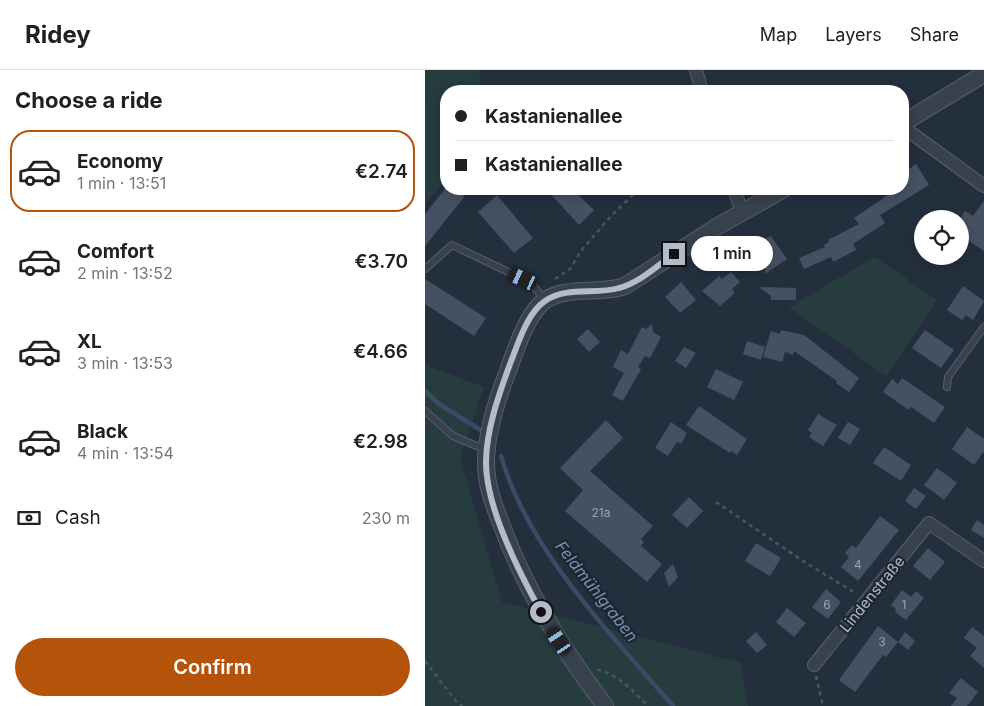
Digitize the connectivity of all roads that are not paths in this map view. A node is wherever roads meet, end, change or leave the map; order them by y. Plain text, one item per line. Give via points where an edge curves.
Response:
1 (696, 70) edge
2 (984, 74) edge
3 (700, 85) edge
4 (909, 119) edge
5 (909, 131) edge
6 (984, 186) edge
7 (736, 195) edge
8 (772, 195) edge
9 (742, 212) junction
10 (425, 269) edge
11 (542, 296) junction
12 (984, 327) edge
13 (947, 387) dead end
14 (425, 410) edge
15 (487, 450) junction
16 (984, 561) edge
17 (814, 665) road end
18 (605, 706) edge

1 - 3 street
2 - 4 street
5 - 6 street
7 - 9 street
8 - 9 street
9 - 11 street via 625,286
10 - 11 lane via 452,245 523,279
11 - 15 street via 515,351
12 - 13 lane via 948,377
14 - 15 lane via 453,436
15 - 18 street via 489,487 508,542 545,618
16 - 17 street, Lindenstraße via 929,523

